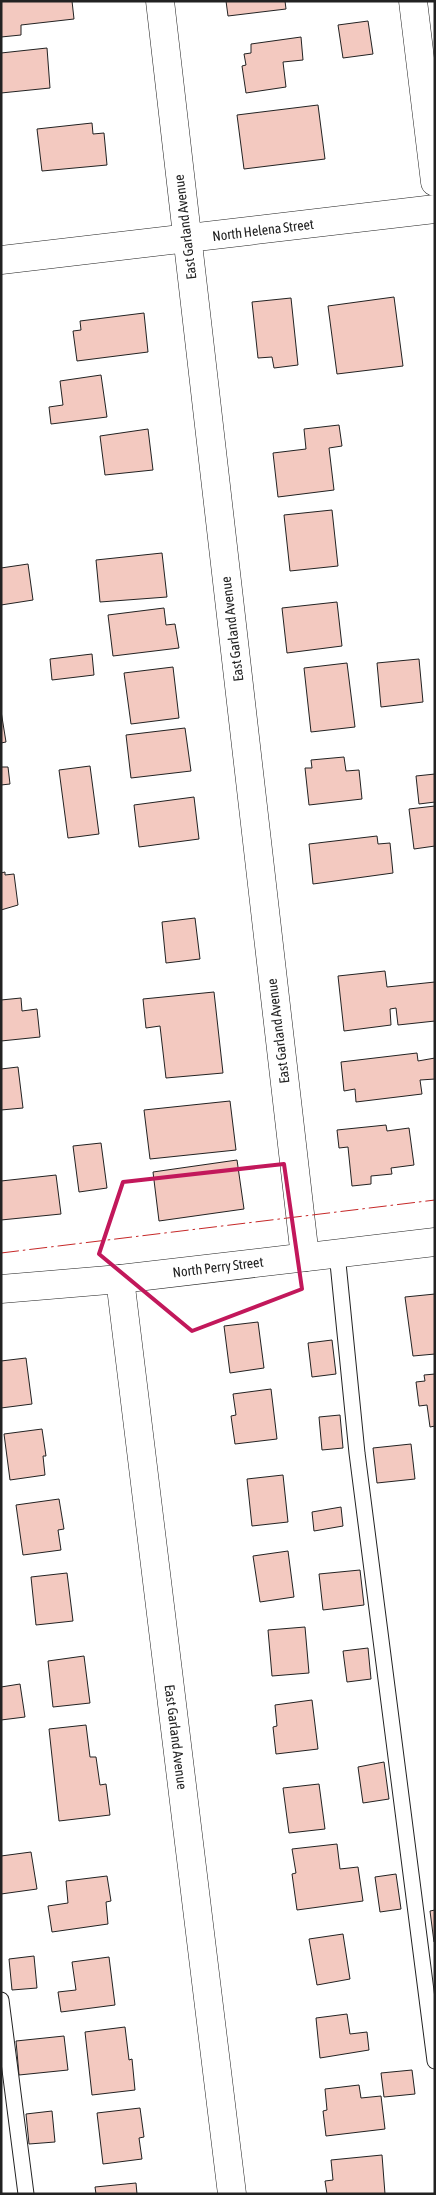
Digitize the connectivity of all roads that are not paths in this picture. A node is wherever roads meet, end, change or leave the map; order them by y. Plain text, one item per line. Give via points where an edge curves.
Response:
1 (160, 1) edge
2 (412, 1) edge
3 (435, 182) edge
4 (435, 209) edge
5 (186, 239) junction
6 (1, 260) edge
7 (435, 1242) edge
8 (337, 1253) junction
9 (305, 1257) junction
10 (120, 1279) junction
11 (1, 1289) edge
12 (1, 2000) edge
13 (435, 2061) edge
14 (26, 2194) edge
15 (232, 2194) edge

1 - 5 street, East Garland Avenue
2 - 3 street
4 - 5 street, North Helena Street
5 - 6 street, North Helena Street
5 - 9 street, East Garland Avenue
7 - 8 street, North Perry Street
8 - 9 street, North Perry Street
8 - 13 lane via 357,1453
9 - 10 street, North Perry Street
10 - 11 street, North Perry Street
10 - 15 street, East Garland Avenue
12 - 14 lane

